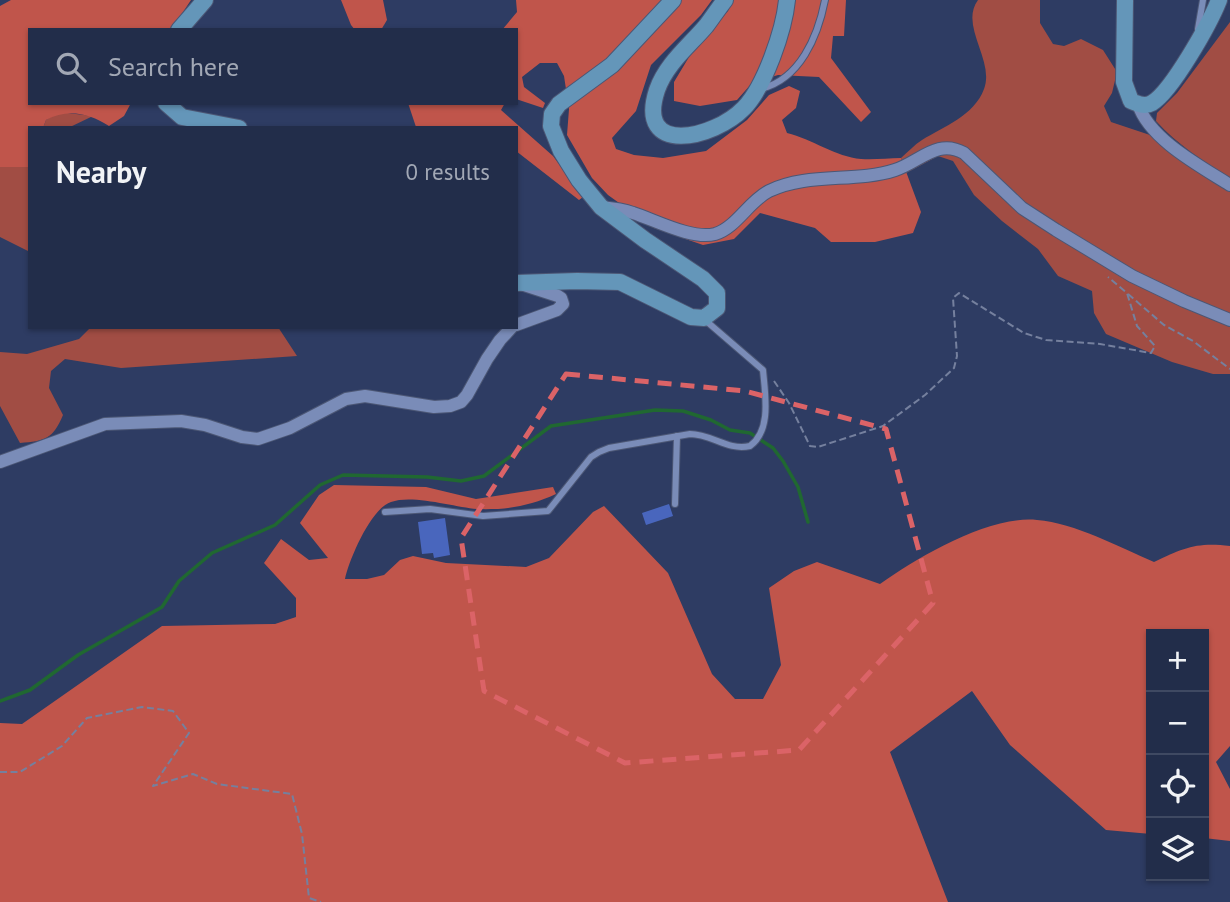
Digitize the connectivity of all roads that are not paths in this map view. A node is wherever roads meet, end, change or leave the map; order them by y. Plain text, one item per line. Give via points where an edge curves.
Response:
1 (205, 0) edge
2 (673, 0) edge
3 (724, 0) edge
4 (787, 0) edge
5 (825, 0) edge
6 (1125, 0) edge
7 (1203, 0) edge
8 (1219, 0) edge
9 (181, 28) edge
10 (1194, 48) junction
11 (758, 89) junction
12 (1138, 104) junction
13 (168, 105) edge
14 (229, 126) edge
15 (1230, 185) edge
16 (601, 207) junction
17 (518, 283) edge
18 (518, 283) edge
19 (704, 318) junction
20 (1230, 320) edge
21 (518, 325) edge
22 (511, 329) edge
23 (677, 436) junction
24 (0, 462) edge
25 (675, 504) dead end
26 (385, 512) dead end

1 - 9 street
2 - 16 street via 612,65 552,114 551,126 561,151
3 - 11 street via 666,72 654,102 656,123 682,137 707,132 743,110
4 - 11 street
5 - 11 lane via 818,31 804,55 782,79
6 - 12 street via 1124,82 1131,101
7 - 10 lane
8 - 10 street
10 - 12 street via 1153,102
12 - 15 street via 1144,119 1173,147
13 - 14 street via 182,117
16 - 19 street via 704,279 717,293 717,308
16 - 20 street via 714,235 755,200 784,186 878,174 945,147 964,153 1023,208 1056,230 1132,276
17 - 19 street via 620,282 682,313
18 - 21 street via 563,301 557,310
19 - 23 lane via 763,370 764,422 750,446 731,447 698,434
22 - 24 street via 467,395 450,406 365,396 346,399 258,439 181,421 105,424
23 - 25 lane
23 - 26 lane via 598,452 548,511 483,516 430,509

